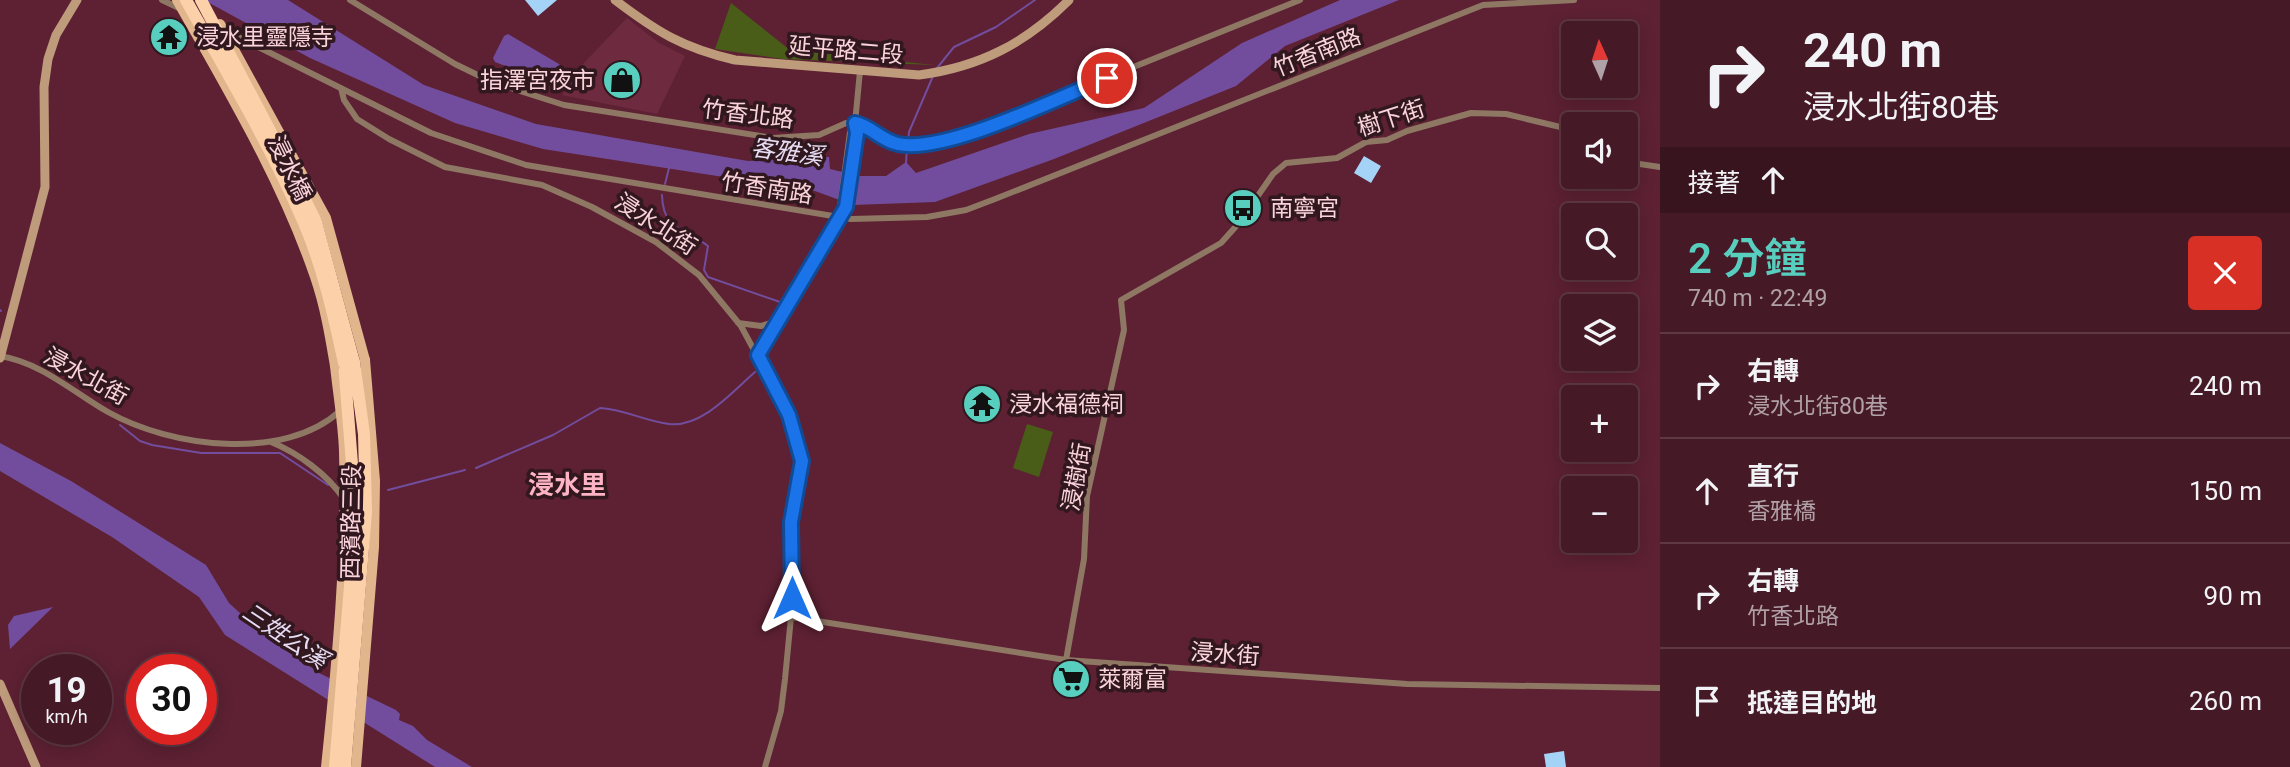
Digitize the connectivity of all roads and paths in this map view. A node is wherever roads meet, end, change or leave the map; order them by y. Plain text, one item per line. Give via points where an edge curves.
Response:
1 (77, 0) edge
2 (162, 0) edge
3 (177, 0) edge
4 (186, 0) edge
5 (201, 0) edge
6 (207, 0) edge
7 (350, 0) edge
8 (615, 0) edge
9 (1069, 0) edge
10 (1300, 0) edge
11 (1574, 0) edge
12 (860, 71) junction
13 (341, 88) junction
14 (855, 123) junction
15 (1561, 127) edge
16 (1638, 164) edge
17 (1660, 167) edge
18 (839, 217) junction
19 (1121, 300) joint
20 (779, 320) junction
21 (738, 323) junction
22 (758, 355) junction
23 (0, 357) edge
24 (350, 363) junction
25 (340, 411) junction
26 (269, 441) junction
27 (344, 499) junction
28 (791, 617) junction
29 (1066, 660) junction
30 (354, 677) junction
31 (0, 684) edge
32 (1660, 688) edge
33 (346, 713) junction
34 (36, 767) edge
35 (326, 767) edge
36 (335, 767) edge
37 (345, 767) edge
38 (356, 767) edge
39 (765, 767) edge

1 - 23 street, 浸水北街 via 55,35 48,59 45,187
2 - 13 street, 竹香南路
3 - 24 main road, 浸水橋, bridge via 298,231
4 - 24 highway, 浸水橋, bridge via 306,226
5 - 24 highway, 浸水橋, bridge via 316,222
6 - 24 main road, 浸水橋, bridge via 326,218
7 - 14 street, 竹香北路 via 492,82 564,105 774,138 819,135
8 - 12 street, 延平路二段 via 655,31 705,53
9 - 12 street, 延平路二段 via 1027,37 948,71 919,75
10 - 14 street via 962,136 899,144
11 - 18 street, 竹香南路 via 1483,5 966,210 927,218
12 - 14 street
13 - 18 street, 竹香南路 via 431,133 526,165
13 - 21 street, 浸水北街 via 358,119 445,167 542,185 656,242 699,275
14 - 18 street
15 - 19 street, 樹下街 via 1489,112 1452,117 1387,140 1366,142 1337,158 1286,163 1221,243
16 - 17 street
18 - 20 street
19 - 29 street, 浸樹街 via 1124,330 1087,496 1084,559
20 - 21 street via 761,326
20 - 22 street
21 - 22 street, 浸水北街
22 - 28 street, 浸水北街 via 789,415 802,461 791,522
23 - 26 street, 浸水北街 via 52,375 107,412 162,434 214,443
24 - 25 main road, 西濱路三段
24 - 30 highway via 356,514
24 - 30 main road, 西濱路三段 via 375,481 374,547
25 - 26 street, 浸水北街 via 325,425
25 - 27 main road, 西濱路三段
26 - 27 street via 285,447 333,482
27 - 33 main road, 西濱路三段 via 337,659
28 - 29 street, 浸水街
28 - 39 street, 浸水北街 via 781,711
29 - 32 street, 浸水街 via 1407,684
30 - 33 highway
30 - 33 main road, 西濱路三段
31 - 34 street
33 - 35 main road
33 - 36 highway
33 - 37 highway
33 - 38 main road

